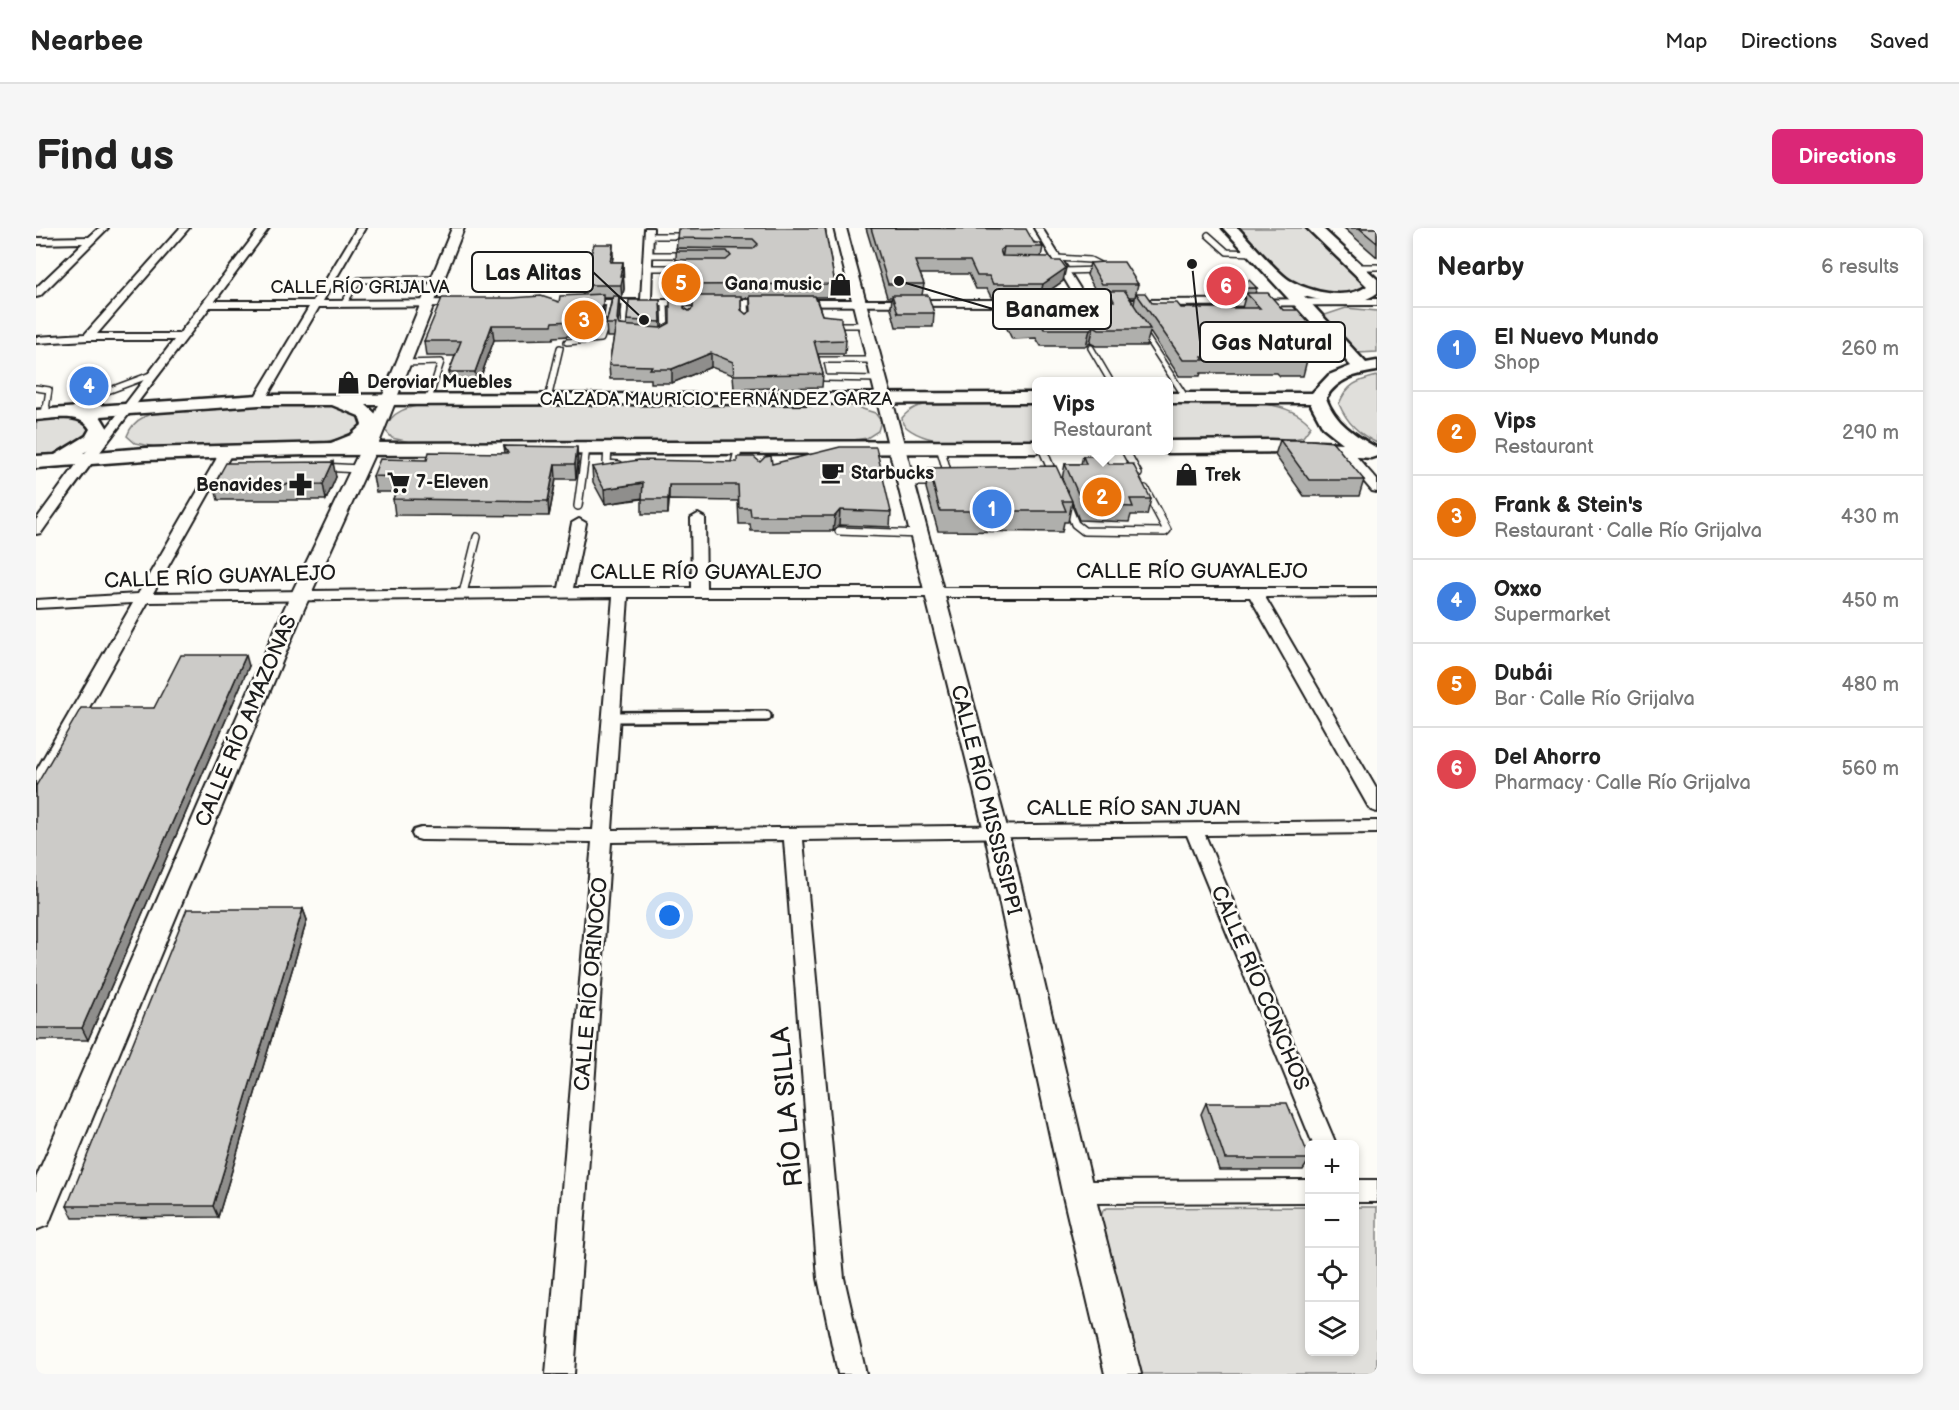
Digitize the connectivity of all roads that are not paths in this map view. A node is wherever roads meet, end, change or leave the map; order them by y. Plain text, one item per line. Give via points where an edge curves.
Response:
1 (104, 228) edge
2 (185, 228) edge
3 (265, 228) edge
4 (361, 228) edge
5 (458, 228) edge
6 (840, 228) edge
7 (1038, 228) edge
8 (1230, 228) edge
9 (1314, 228) edge
10 (695, 229) edge
11 (649, 232) edge
12 (1208, 235) dead end
13 (695, 236) edge
14 (92, 240) junction
15 (36, 241) edge
16 (1254, 253) junction
17 (647, 255) junction
18 (694, 255) edge
19 (1058, 265) junction
20 (1356, 267) junction
21 (1377, 267) edge
22 (647, 268) junction
23 (693, 268) edge
24 (436, 279) junction
25 (1283, 284) junction
26 (1376, 286) edge
27 (36, 294) edge
28 (1377, 302) edge
29 (317, 303) junction
30 (344, 303) junction
31 (426, 303) junction
32 (474, 303) edge
33 (564, 303) edge
34 (745, 303) junction
35 (859, 303) junction
36 (1036, 303) edge
37 (1072, 303) edge
38 (1119, 303) joint
39 (1301, 303) junction
40 (208, 304) junction
41 (609, 304) junction
42 (625, 304) junction
43 (646, 304) junction
44 (665, 304) junction
45 (1130, 312) edge
46 (607, 316) edge
47 (746, 322) edge
48 (1136, 322) edge
49 (606, 324) edge
50 (824, 324) edge
51 (866, 325) junction
52 (634, 335) edge
53 (653, 335) edge
54 (88, 337) junction
55 (182, 337) junction
56 (36, 340) edge
57 (567, 342) dead end
58 (560, 348) dead end
59 (1091, 348) edge
60 (874, 360) junction
61 (403, 363) junction
62 (1369, 367) edge
63 (153, 374) junction
64 (1109, 377) edge
65 (1166, 377) edge
66 (36, 388) edge
67 (881, 389) junction
68 (1239, 397) junction
69 (1032, 398) edge
70 (1177, 398) edge
71 (1317, 398) junction
72 (389, 399) junction
73 (429, 399) junction
74 (548, 399) junction
75 (259, 400) junction
76 (324, 400) junction
77 (129, 407) junction
78 (74, 412) junction
79 (41, 414) edge
80 (1284, 446) junction
81 (608, 447) junction
82 (897, 447) junction
83 (940, 447) junction
84 (1032, 447) edge
85 (1173, 447) edge
86 (369, 448) junction
87 (586, 448) junction
88 (1342, 448) junction
89 (344, 449) junction
90 (751, 450) junction
91 (1374, 453) edge
92 (1045, 455) edge
93 (1128, 455) edge
94 (88, 458) junction
95 (309, 458) junction
96 (44, 462) edge
97 (225, 463) junction
98 (335, 466) junction
99 (630, 466) edge
100 (714, 466) edge
101 (359, 469) junction
102 (907, 482) junction
103 (1058, 483) edge
104 (1377, 488) edge
105 (1062, 493) edge
106 (578, 506) dead end
107 (698, 518) dead end
108 (579, 523) dead end
109 (36, 530) edge
110 (839, 531) edge
111 (920, 534) junction
112 (477, 537) dead end
113 (935, 592) junction
114 (1255, 592) junction
115 (1377, 592) edge
116 (463, 593) junction
117 (565, 593) junction
118 (699, 593) junction
119 (621, 594) junction
120 (300, 595) junction
121 (143, 598) junction
122 (36, 604) edge
123 (766, 716) dead end
124 (612, 717) junction
125 (36, 786) edge
126 (1377, 806) edge
127 (1377, 827) edge
128 (996, 831) junction
129 (1194, 831) junction
130 (421, 834) dead end
131 (793, 834) junction
132 (603, 836) junction
133 (1323, 1140) edge
134 (1305, 1191) edge
135 (1359, 1191) edge
136 (1377, 1191) edge
137 (1078, 1192) junction
138 (36, 1215) edge
139 (560, 1374) edge
140 (852, 1374) edge
141 (1124, 1374) edge

1 - 14 street
2 - 54 street
3 - 40 street
4 - 29 street
5 - 24 street, CALLE RÍO AMAZONAS
6 - 35 street, CALLE RÍO MISSISSIPPI
7 - 19 street
8 - 16 main road
9 - 20 main road
10 - 11 lane
11 - 13 lane
11 - 17 street
12 - 16 lane via 1227,252
14 - 15 street
14 - 27 street
16 - 25 main road
17 - 18 lane
17 - 22 street
19 - 19 lane via 1100,270 1102,266 1090,260
19 - 37 street via 1089,303
20 - 21 lane
20 - 26 main road
22 - 23 lane
22 - 43 street
24 - 30 lane via 359,280
24 - 31 street, CALLE RÍO AMAZONAS
25 - 26 main road via 1342,298 1365,295
25 - 39 main road
28 - 39 street
29 - 30 street, CALLE RÍO GRIJALVA
29 - 40 street, CALLE RÍO GRIJALVA
29 - 75 street
30 - 31 street, CALLE RÍO GRIJALVA
31 - 32 street, CALLE RÍO GRIJALVA
31 - 61 street, CALLE RÍO AMAZONAS
33 - 41 street
34 - 35 street via 820,308
34 - 44 street via 689,308
34 - 47 lane
35 - 36 street
35 - 51 street, CALLE RÍO MISSISSIPPI
38 - 39 street
38 - 45 lane
39 - 62 main road
40 - 55 street
41 - 42 street
41 - 46 lane
42 - 43 street
42 - 52 lane via 622,333
43 - 44 street
44 - 53 lane via 666,334
48 - 65 lane
49 - 57 lane via 601,339
50 - 51 lane
51 - 60 street, CALLE RÍO MISSISSIPPI
54 - 55 street
54 - 56 street
55 - 63 street
58 - 74 lane
59 - 64 lane
60 - 67 street, CALLE RÍO MISSISSIPPI
60 - 67 lane via 820,360 824,378
61 - 72 street, CALLE RÍO AMAZONAS
61 - 73 lane via 441,362
62 - 71 main road via 1339,375 1324,385
63 - 77 street
63 - 78 lane via 87,398
66 - 79 lane via 49,390
67 - 69 main road, CALZADA MAURICIO FERNÁNDEZ GARZA
67 - 74 main road, CALZADA MAURICIO FERNÁNDEZ GARZA
67 - 82 street, CALLE RÍO MISSISSIPPI
68 - 70 main road
68 - 71 main road
68 - 80 main road via 1296,408 1311,415 1326,431 1327,436 1316,444
71 - 91 main road via 1322,415 1334,428
72 - 73 main road, CALZADA MAURICIO FERNÁNDEZ GARZA
72 - 76 main road, CALZADA MAURICIO FERNÁNDEZ GARZA
72 - 86 street, CALLE RÍO AMAZONAS
73 - 74 main road, CALZADA MAURICIO FERNÁNDEZ GARZA
75 - 76 main road, CALZADA MAURICIO FERNÁNDEZ GARZA
75 - 77 main road, CALZADA MAURICIO FERNÁNDEZ GARZA
76 - 95 main road via 366,411 371,426 348,444
77 - 78 main road, CALZADA MAURICIO FERNÁNDEZ GARZA
77 - 94 street
78 - 79 main road, CALZADA MAURICIO FERNÁNDEZ GARZA
78 - 96 main road via 94,420 99,429 97,434 85,446
80 - 85 main road
80 - 88 main road
81 - 87 main road
81 - 90 main road
81 - 99 lane via 607,464
82 - 83 main road
82 - 90 main road
82 - 102 street, CALLE RÍO MISSISSIPPI
83 - 84 main road
83 - 102 lane via 950,482
86 - 87 main road
86 - 89 main road
86 - 101 street, CALLE RÍO AMAZONAS
87 - 106 lane
88 - 91 main road
88 - 104 street
89 - 95 main road
89 - 98 lane
90 - 100 lane via 734,467
92 - 103 lane
93 - 105 lane via 1166,532 1082,530 1075,524
94 - 96 main road
94 - 97 main road
94 - 109 street
95 - 97 main road
95 - 98 lane
97 - 121 street
98 - 101 lane
101 - 120 street, CALLE RÍO AMAZONAS
102 - 111 street, CALLE RÍO MISSISSIPPI
107 - 118 street
108 - 117 street
110 - 111 lane
111 - 113 street, CALLE RÍO MISSISSIPPI
112 - 116 lane
113 - 114 street, CALLE RÍO GUAYALEJO
113 - 118 street, CALLE RÍO GUAYALEJO
113 - 128 street, CALLE RÍO MISSISSIPPI
114 - 115 street, CALLE RÍO GUAYALEJO
114 - 126 street
116 - 117 street, CALLE RÍO GUAYALEJO
116 - 120 street, CALLE RÍO GUAYALEJO
117 - 119 street, CALLE RÍO GUAYALEJO
118 - 119 street, CALLE RÍO GUAYALEJO
119 - 124 street, CALLE RÍO ORINOCO
120 - 121 street, CALLE RÍO GUAYALEJO
120 - 138 street, CALLE RÍO AMAZONAS
121 - 122 street, CALLE RÍO GUAYALEJO
121 - 125 street
123 - 124 lane
124 - 132 street, CALLE RÍO ORINOCO
127 - 129 street, CALLE RÍO SAN JUAN
128 - 129 street, CALLE RÍO SAN JUAN
128 - 131 street, CALLE RÍO SAN JUAN
128 - 137 street, CALLE RÍO MISSISSIPPI
129 - 133 street, CALLE RÍO CONCHOS
130 - 132 street, CALLE RÍO SAN JUAN
131 - 132 street, CALLE RÍO SAN JUAN
131 - 140 street, RÍO LA SILLA via 831,1278
132 - 139 street, CALLE RÍO ORINOCO
134 - 137 street
135 - 136 street
137 - 141 street, CALLE RÍO MISSISSIPPI

